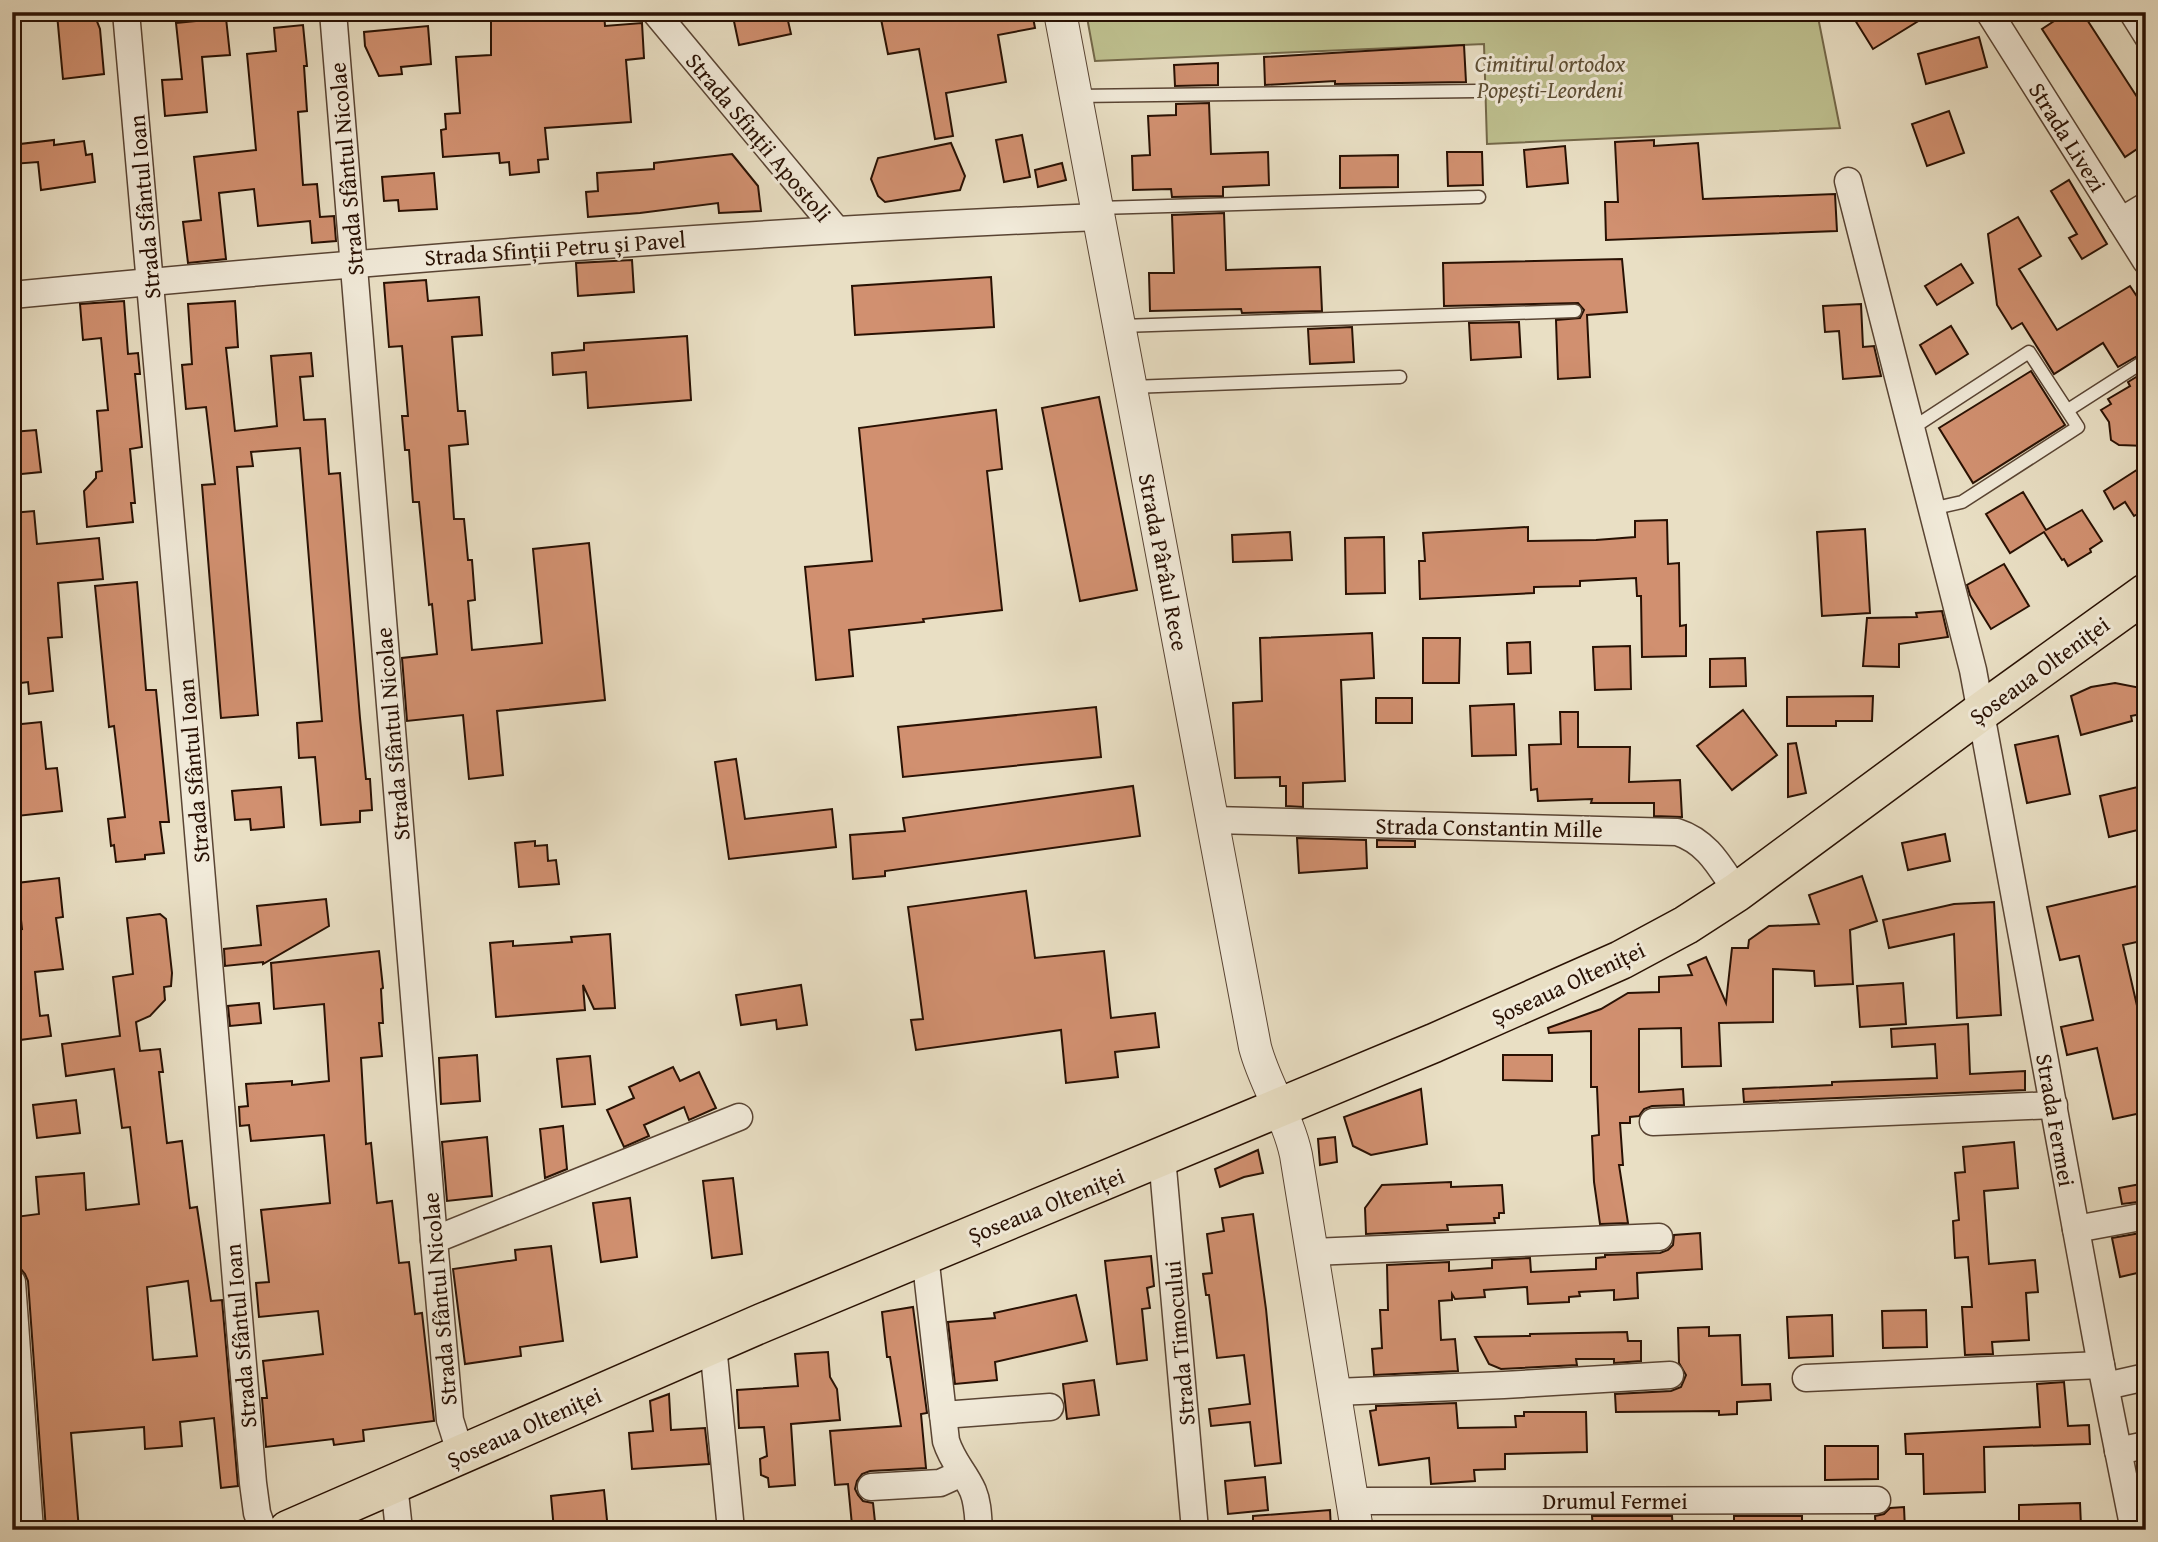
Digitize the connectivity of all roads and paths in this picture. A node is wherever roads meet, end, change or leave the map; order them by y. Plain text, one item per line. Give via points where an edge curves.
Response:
1 (126, 12) edge
2 (333, 12) edge
3 (655, 12) edge
4 (1060, 12) edge
5 (1989, 12) edge
6 (2124, 12) edge
7 (2146, 47) edge
8 (1478, 91) dead end
9 (1076, 96) junction
10 (1848, 181) dead end
11 (1479, 197) dead end
12 (2146, 206) edge
13 (1098, 212) junction
14 (2121, 221) junction
15 (836, 229) junction
16 (2146, 261) edge
17 (354, 264) junction
18 (151, 282) junction
19 (12, 295) edge
20 (1575, 311) dead end
21 (1120, 326) junction
22 (2146, 360) edge
23 (1400, 377) dead end
24 (1131, 387) junction
25 (2068, 410) junction
26 (1911, 429) junction
27 (1931, 509) junction
28 (2146, 593) edge
29 (1982, 710) junction
30 (1213, 820) junction
31 (1737, 892) junction
32 (2054, 1105) junction
33 (1280, 1108) junction
34 (739, 1116) dead end
35 (1653, 1122) dead end
36 (1162, 1157) junction
37 (2146, 1216) edge
38 (2076, 1229) junction
39 (1658, 1237) dead end
40 (434, 1241) junction
41 (1313, 1252) junction
42 (925, 1255) junction
43 (12, 1282) edge
44 (713, 1345) junction
45 (1670, 1375) dead end
46 (2104, 1376) junction
47 (2146, 1377) edge
48 (1806, 1378) dead end
49 (1335, 1392) junction
50 (1050, 1407) dead end
51 (943, 1415) junction
52 (2146, 1445) edge
53 (2118, 1451) junction
54 (461, 1455) junction
55 (962, 1473) junction
56 (394, 1484) junction
57 (871, 1487) dead end
58 (1877, 1500) dead end
59 (1354, 1515) edge
60 (30, 1530) edge
61 (263, 1530) edge
62 (288, 1530) edge
63 (399, 1530) edge
64 (731, 1530) edge
65 (979, 1530) edge
66 (1195, 1530) edge
67 (2134, 1530) edge

1 - 18 street, Strada Sfântul Ioan
2 - 17 street, Strada Sfântul Nicolae
3 - 15 street, Strada Sfinții Apostoli
4 - 9 street, Strada Pârâul Rece
5 - 14 street, Strada Livezi
6 - 7 lane
8 - 9 lane
9 - 13 street, Strada Pârâul Rece
10 - 26 street, Strada Fermei
11 - 13 lane
12 - 14 street
13 - 15 street, Strada Sfinții Petru și Pavel
13 - 21 street, Strada Pârâul Rece
14 - 16 street, Strada Livezi
15 - 17 street, Strada Sfinții Petru și Pavel
17 - 18 street, Strada Sfinții Petru și Pavel
17 - 40 street, Strada Sfântul Nicolae
18 - 19 street, Strada Sfinții Petru și Pavel
18 - 61 street, Strada Sfântul Ioan via 254,1499
20 - 21 lane
21 - 24 street, Strada Pârâul Rece
22 - 25 lane
23 - 24 lane
24 - 30 street, Strada Pârâul Rece
25 - 26 lane via 2029,352
25 - 27 lane via 2078,427 1962,502
26 - 27 street, Strada Fermei
27 - 29 street, Strada Fermei
28 - 29 main road, Șoseaua Olteniței
29 - 31 main road, Șoseaua Olteniței
29 - 32 street, Strada Fermei
30 - 31 street, Strada Constantin Mille via 1678,832 1696,839 1710,852
30 - 33 street, Strada Pârâul Rece via 1255,1047
31 - 33 main road, Șoseaua Olteniței via 1651,945 1591,975
32 - 35 street
32 - 38 street, Strada Fermei
33 - 36 main road, Șoseaua Olteniței
33 - 41 street, Drumul Fermei via 1293,1139
34 - 40 street
36 - 42 main road, Șoseaua Olteniței
36 - 66 street, Strada Timocului
37 - 38 street
38 - 46 street, Strada Fermei
39 - 41 street
40 - 54 street, Strada Sfântul Nicolae via 450,1420
41 - 49 street, Drumul Fermei
42 - 44 main road, Șoseaua Olteniței
42 - 51 street
43 - 60 street
44 - 54 main road, Șoseaua Olteniței
44 - 64 street
45 - 49 street
46 - 47 street
46 - 48 street
46 - 53 street, Strada Fermei
49 - 59 street, Drumul Fermei
50 - 51 street
51 - 55 street via 951,1458
52 - 53 street
53 - 67 street, Strada Fermei
54 - 56 main road, Șoseaua Olteniței
55 - 57 street via 940,1483
55 - 65 street via 977,1502
56 - 62 main road, Șoseaua Olteniței
56 - 63 street
58 - 59 street, Drumul Fermei

